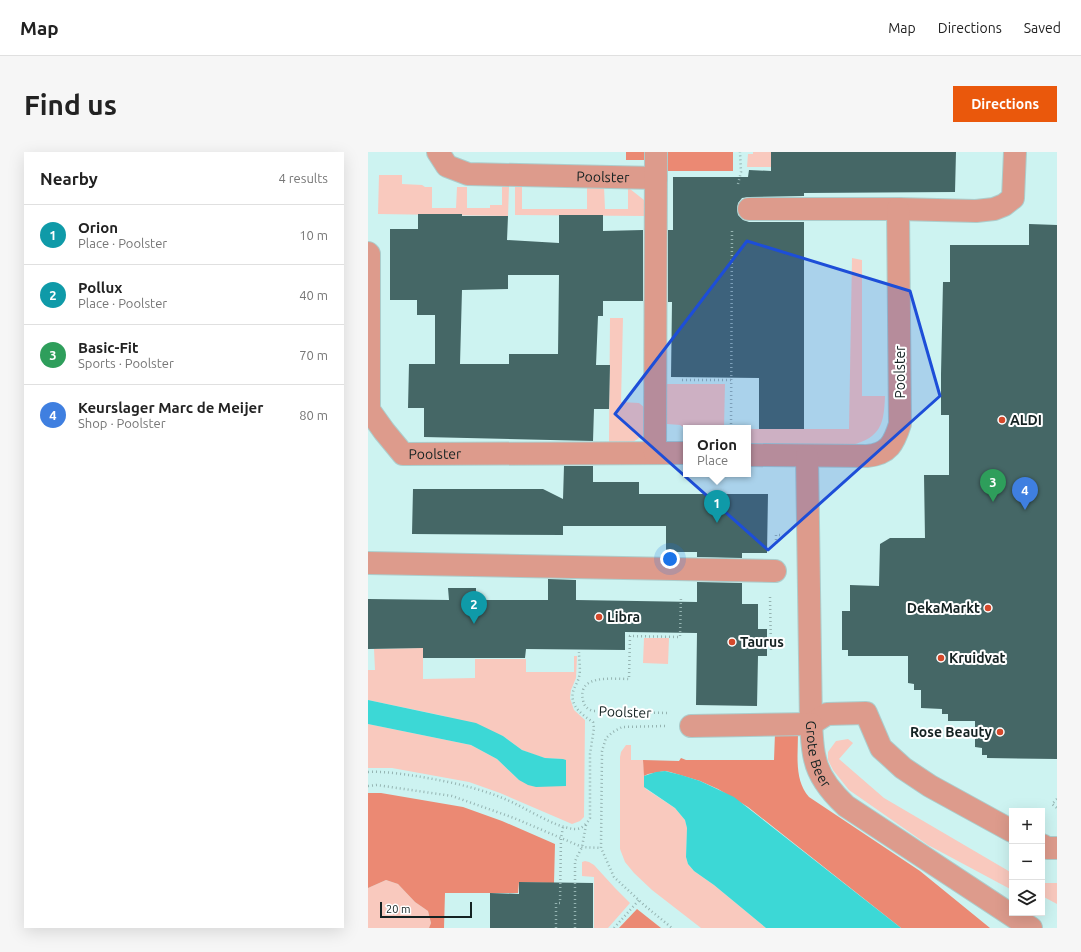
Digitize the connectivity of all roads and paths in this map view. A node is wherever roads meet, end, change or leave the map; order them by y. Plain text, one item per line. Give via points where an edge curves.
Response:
1 (438, 152) edge
2 (656, 152) edge
3 (740, 152) edge
4 (1015, 152) edge
5 (656, 178) junction
6 (738, 186) dead end
7 (749, 209) dead end
8 (898, 209) junction
9 (732, 224) dead end
10 (368, 253) edge
11 (656, 380) junction
12 (731, 380) junction
13 (731, 425) edge
14 (655, 453) junction
15 (683, 453) edge
16 (751, 454) edge
17 (807, 456) junction
18 (368, 563) edge
19 (682, 569) junction
20 (772, 571) joint
21 (771, 650) dead end
22 (579, 652) dead end
23 (672, 713) dead end
24 (811, 724) junction
25 (691, 726) joint
26 (368, 772) edge
27 (368, 786) edge
28 (1057, 799) edge
29 (1057, 808) edge
30 (586, 825) junction
31 (563, 827) junction
32 (1009, 829) edge
33 (561, 838) junction
34 (582, 847) junction
35 (1045, 847) edge
36 (601, 848) junction
37 (1057, 848) edge
38 (639, 900) junction
39 (556, 928) edge
40 (575, 928) edge
41 (614, 928) edge
42 (672, 928) edge
43 (1031, 928) edge

1 - 5 street, Poolster via 447,166 468,174
2 - 5 street
3 - 6 path via 741,172
4 - 8 street via 1013,198 1004,205 976,211
5 - 11 street
7 - 8 street
8 - 17 street, Poolster via 900,424 895,440 888,449 878,455
9 - 12 path
10 - 14 street, Poolster via 369,410 403,454
11 - 12 path
11 - 14 street
12 - 13 path
14 - 15 street, Poolster
16 - 17 street, Poolster
17 - 24 street
18 - 19 street
19 - 20 street
19 - 23 path, Poolster via 680,636 630,636 629,679 594,680 584,686 582,692 584,705 593,711
20 - 21 path
22 - 30 path via 580,677 573,692 573,699 582,714 593,722 594,728 590,754 590,818
24 - 25 street
24 - 32 street, Grote Beer via 827,714 866,713 881,748 903,768 930,786
24 - 43 street, Grote Beer via 815,760 824,782 833,794 846,806
25 - 36 path via 622,726 606,738 602,751
26 - 31 path via 409,775 467,786 505,799
27 - 33 path via 377,785 452,796
28 - 29 path via 1052,804
30 - 31 path via 576,830
30 - 34 path
31 - 33 path
33 - 34 path
33 - 39 path via 560,903 556,902
34 - 36 path
34 - 40 path via 575,861
35 - 37 street
36 - 38 path via 614,878
38 - 41 path
38 - 42 path

